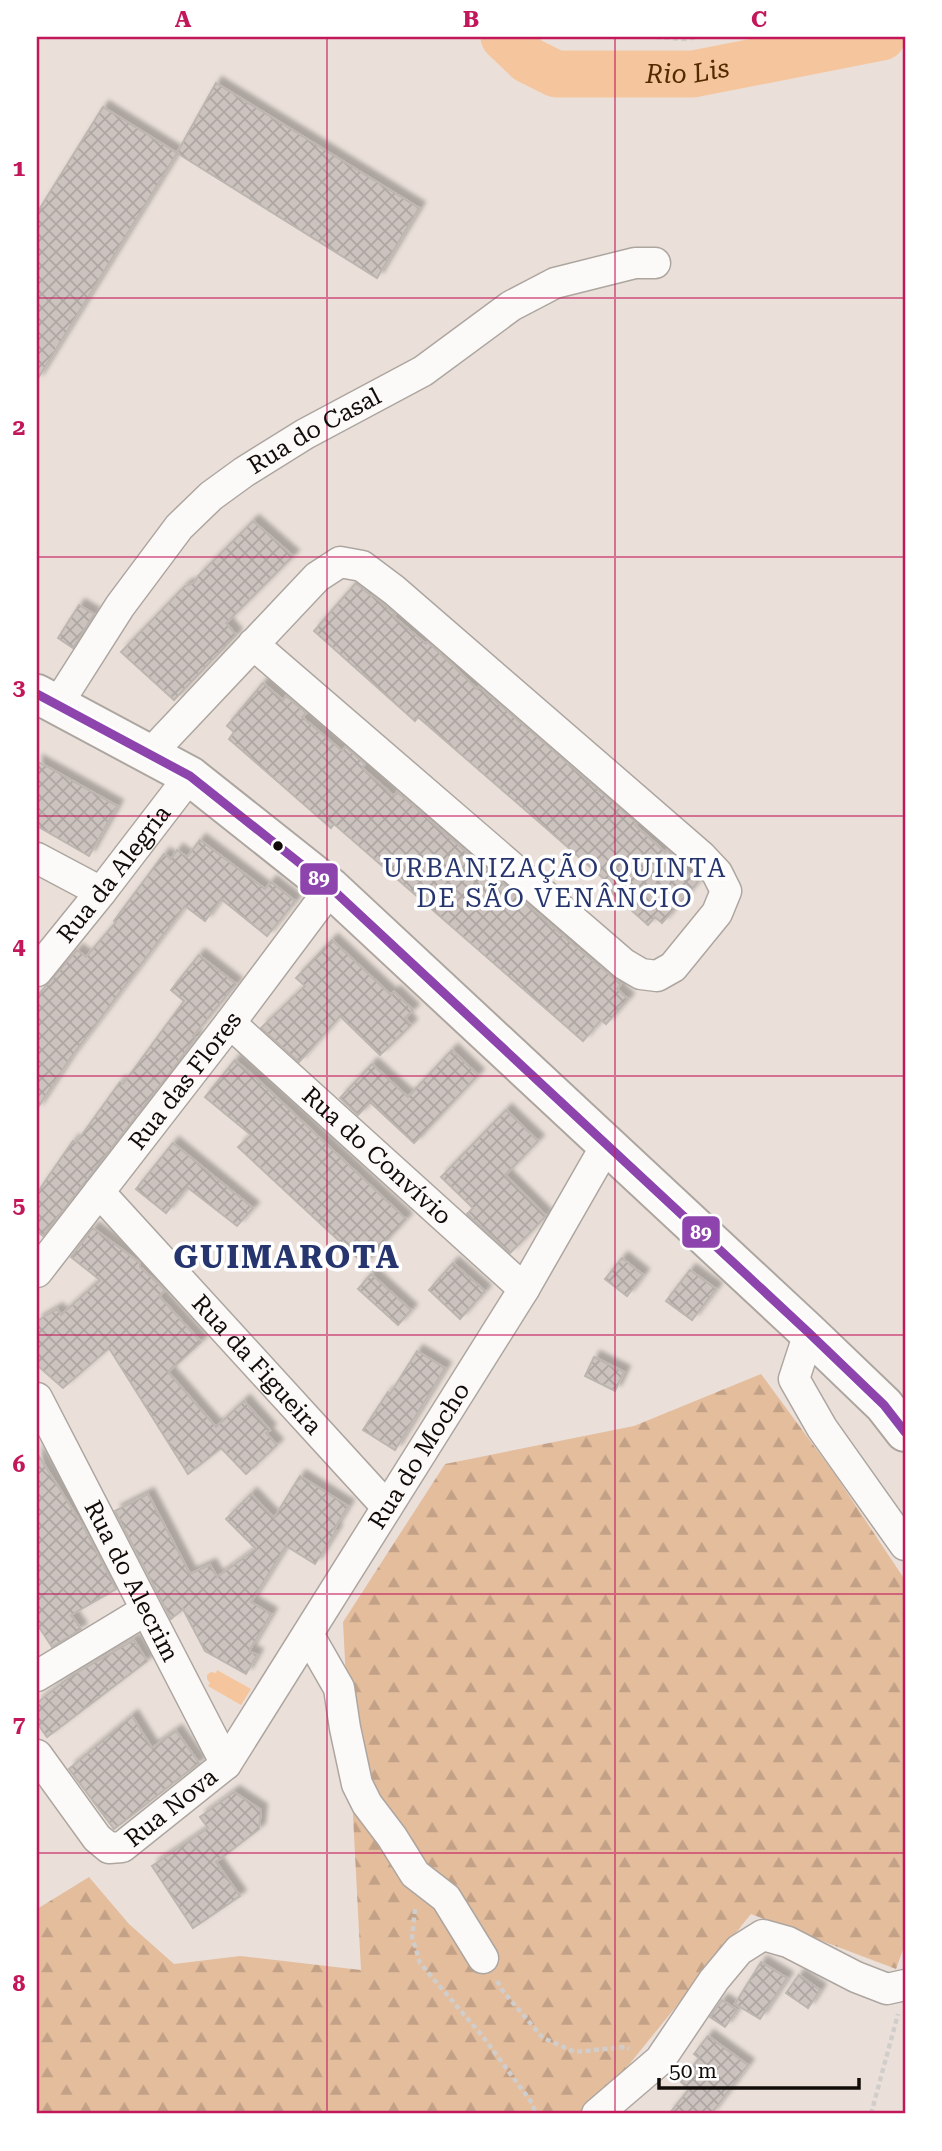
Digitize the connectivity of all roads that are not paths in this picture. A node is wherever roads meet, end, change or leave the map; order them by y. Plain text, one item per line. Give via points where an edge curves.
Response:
1 (655, 263) dead end
2 (253, 644) junction
3 (47, 700) edge
4 (150, 754) junction
5 (190, 776) junction
6 (37, 858) edge
7 (331, 888) junction
8 (102, 892) junction
9 (37, 971) edge
10 (230, 1023) junction
11 (607, 1144) junction
12 (99, 1192) junction
13 (37, 1272) edge
14 (524, 1289) junction
15 (809, 1333) junction
16 (37, 1398) edge
17 (898, 1418) edge
18 (387, 1507) junction
19 (905, 1545) edge
20 (146, 1610) junction
21 (308, 1634) junction
22 (37, 1676) edge
23 (37, 1755) edge
24 (226, 1764) junction
25 (483, 1958) road end
26 (902, 1998) edge
27 (597, 2114) edge

1 - 3 street, Rua do Casal via 635,263 555,283 511,306 423,370 244,472 179,527
2 - 2 street via 317,577 340,562 362,566 701,856 718,873 726,891 717,913 673,967 657,976 641,975
2 - 4 street
3 - 4 main road
4 - 5 main road
5 - 7 main road
5 - 8 street, Rua da Alegria
6 - 8 street
7 - 10 street, Rua das Flores
7 - 11 main road
8 - 9 street, Rua da Alegria
10 - 12 street, Rua das Flores
10 - 14 street, Rua do Convívio
11 - 14 street, Rua do Mocho
11 - 15 main road
12 - 13 street, Rua das Flores
12 - 18 street, Rua da Figueira
14 - 18 street, Rua do Mocho
15 - 17 main road
15 - 19 street via 794,1379 822,1428
16 - 20 street, Rua do Alecrim
18 - 21 street, Rua do Mocho
20 - 22 street
20 - 24 street, Rua do Alecrim
21 - 24 street, Rua do Mocho
21 - 25 street via 339,1688 357,1784 367,1804 415,1874 446,1898
23 - 24 street, Rua Nova via 109,1848 122,1847
26 - 27 street via 788,1942 763,1935 739,1950 714,1980 660,2060

